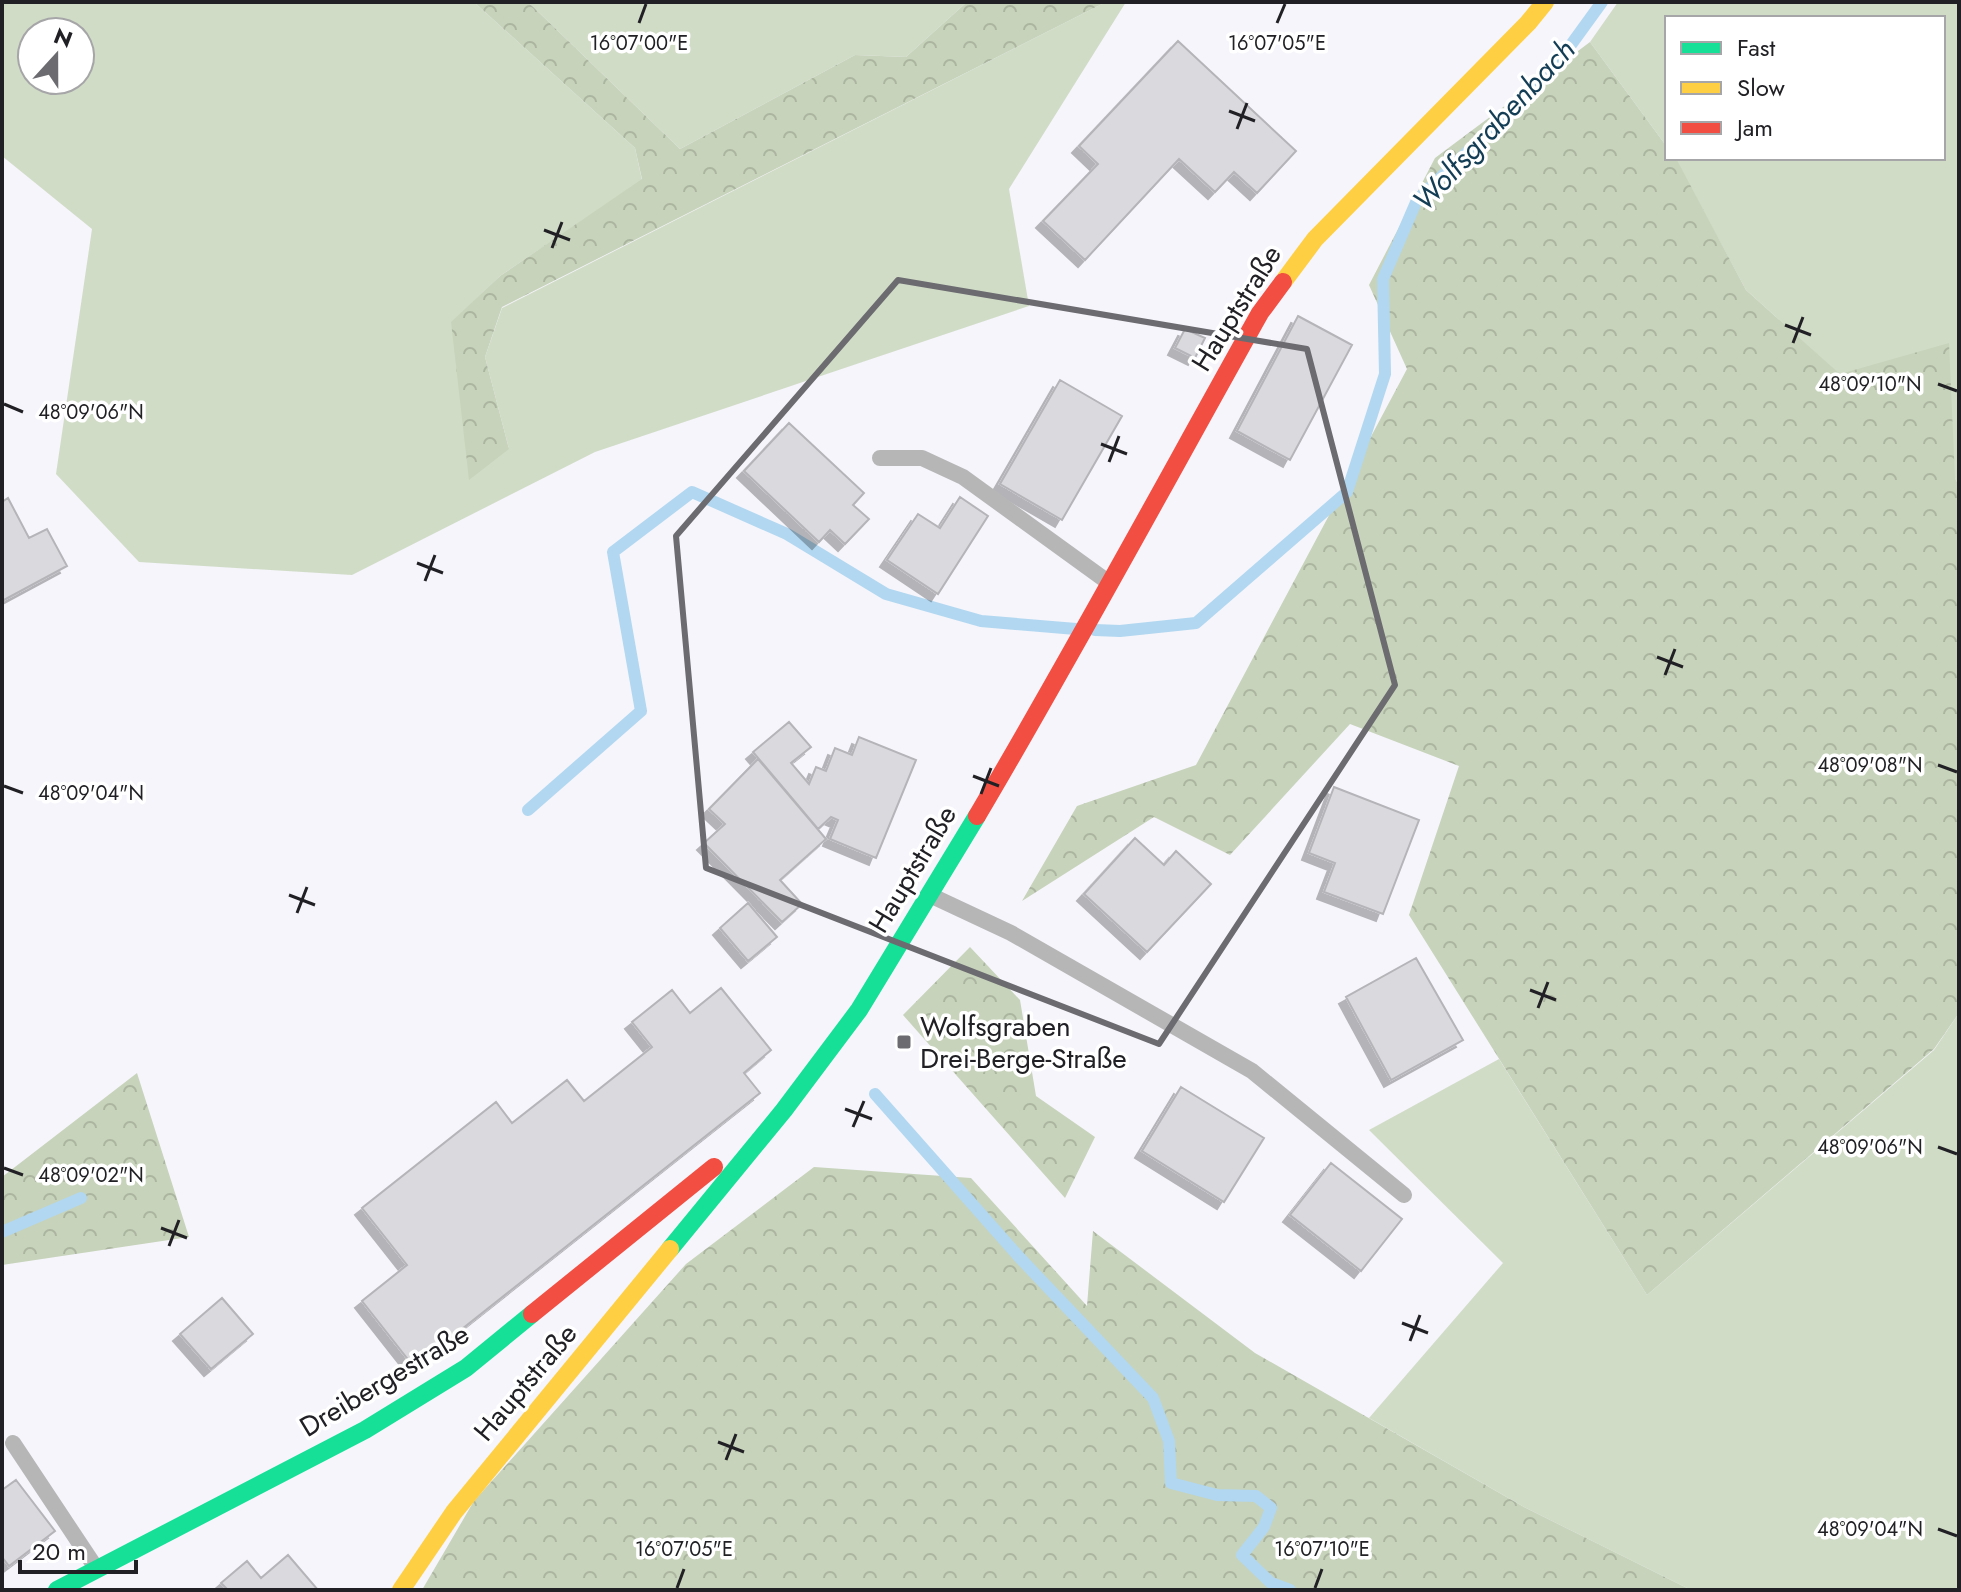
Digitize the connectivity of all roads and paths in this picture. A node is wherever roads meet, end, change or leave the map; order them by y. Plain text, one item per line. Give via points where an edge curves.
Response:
1 (1545, 2) edge
2 (880, 458) dead end
3 (1109, 583) junction
4 (930, 896) junction
5 (784, 1110) junction
6 (1404, 1195) dead end
7 (13, 1443) dead end
8 (97, 1568) junction
9 (57, 1590) edge
10 (401, 1590) edge

1 - 3 main road, Hauptstraße via 1315,239 1260,313
2 - 3 lane via 922,458 963,477
3 - 4 main road, Hauptstraße
4 - 5 main road, Hauptstraße via 859,1010
4 - 6 lane via 1011,933 1252,1071
5 - 8 main road, Dreibergestraße via 466,1368 365,1430
5 - 10 main road, Hauptstraße via 454,1512
7 - 8 lane
8 - 9 main road, Dreibergestraße

